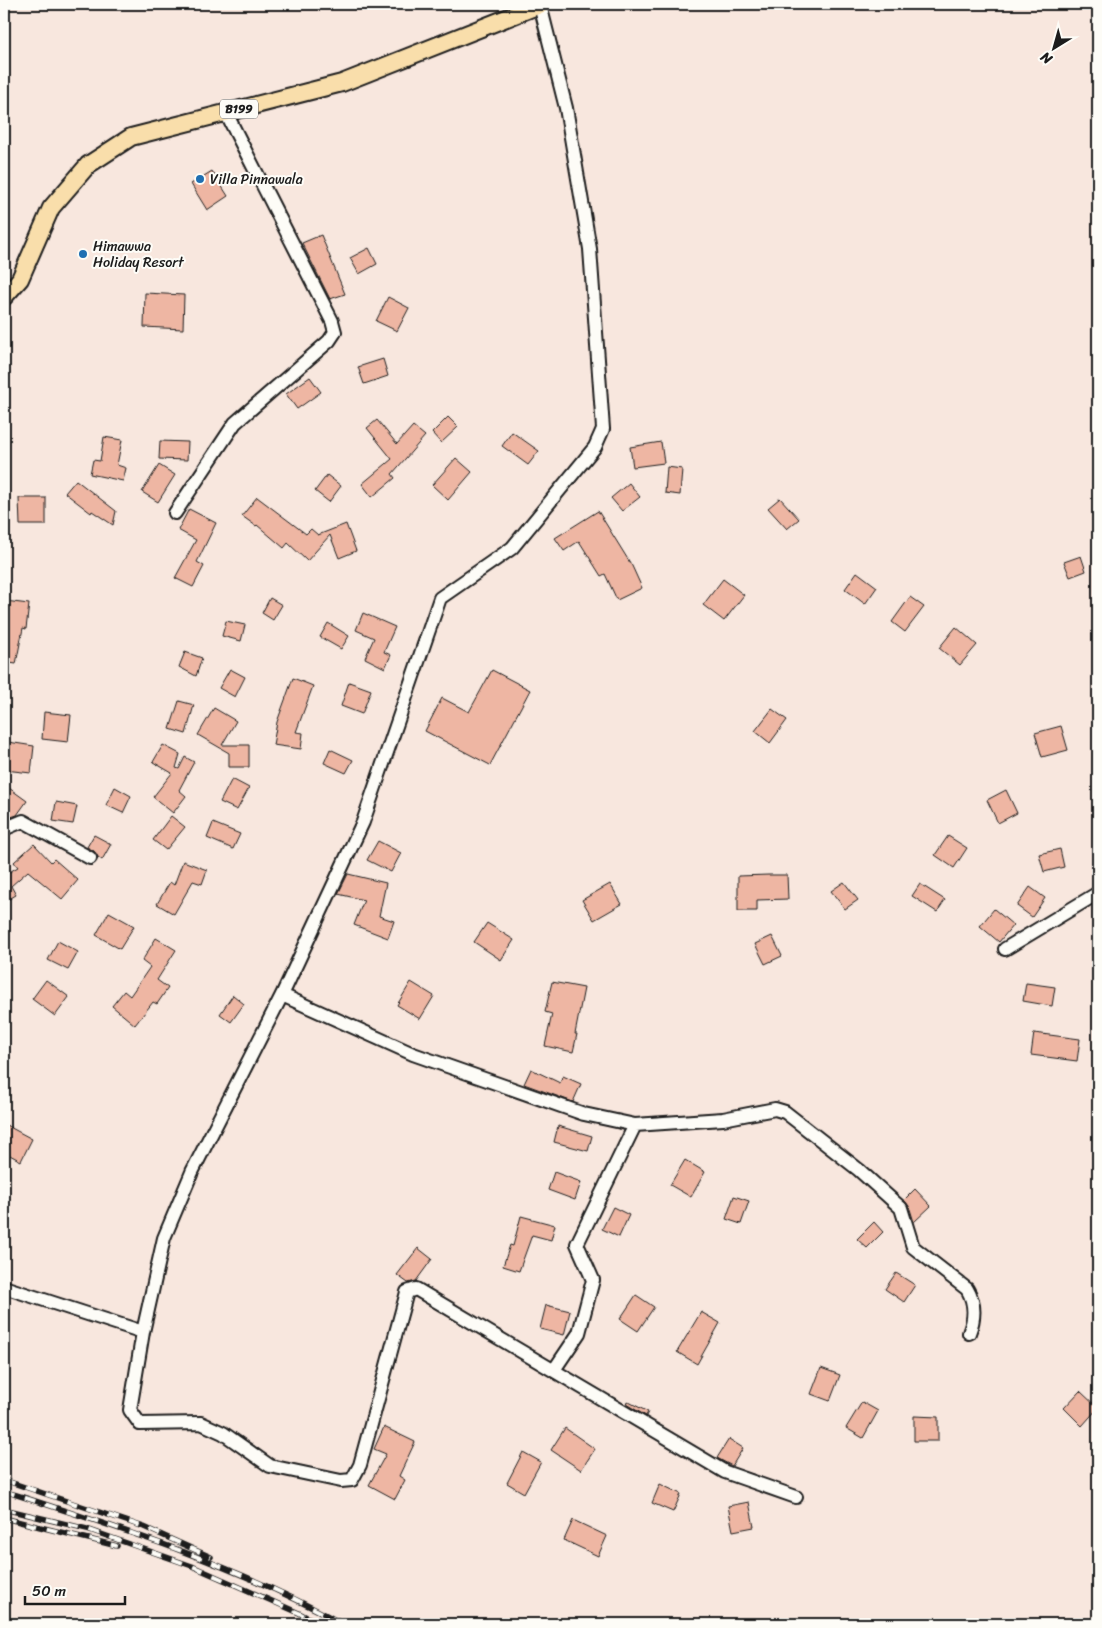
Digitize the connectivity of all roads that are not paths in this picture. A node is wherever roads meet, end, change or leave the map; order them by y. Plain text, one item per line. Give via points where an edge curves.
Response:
1 (541, 4) edge
2 (226, 113) junction
3 (4, 297) edge
4 (174, 513) dead end
5 (4, 829) edge
6 (90, 858) dead end
7 (1098, 893) edge
8 (1004, 950) dead end
9 (282, 995) junction
10 (635, 1125) junction
11 (4, 1287) edge
12 (143, 1332) junction
13 (969, 1333) dead end
14 (554, 1370) junction
15 (796, 1496) dead end

1 - 2 main road, B199 via 342,83
1 - 9 street via 566,108 590,249 603,429 595,447 512,548 440,598 364,822
2 - 3 main road, B199 via 131,137 88,165 51,208 20,279
2 - 4 street via 332,321 334,332 329,341 235,423
5 - 6 street via 23,820
7 - 8 street
9 - 10 street via 413,1054 584,1114
9 - 12 street via 192,1172 164,1238
10 - 13 street via 723,1119 775,1109 785,1112 860,1170 901,1208 913,1247 968,1289 973,1299 974,1320
10 - 14 street via 577,1244 593,1280 579,1333
11 - 12 street
12 - 14 street via 130,1410 140,1424 201,1423 223,1433 270,1466 340,1481 352,1480 360,1465 407,1292 416,1289
14 - 15 street via 725,1472

